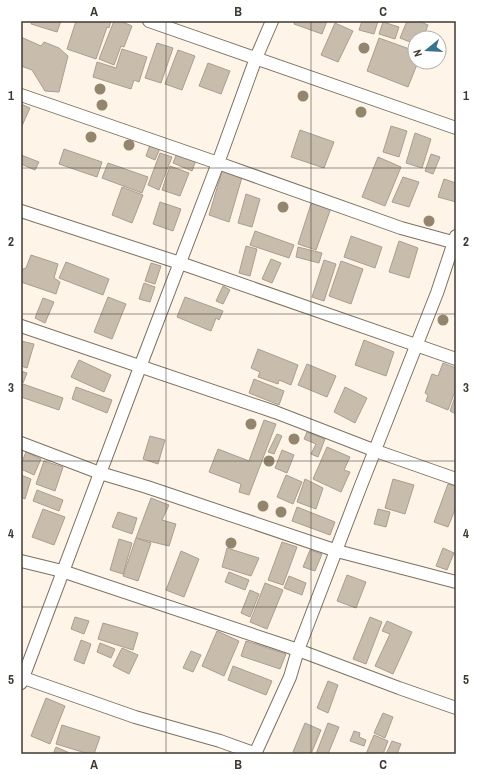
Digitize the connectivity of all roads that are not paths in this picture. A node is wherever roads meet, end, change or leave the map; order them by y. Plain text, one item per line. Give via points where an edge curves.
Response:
1 (149, 21) edge
2 (272, 21) edge
3 (256, 58) junction
4 (21, 95) edge
5 (456, 128) edge
6 (218, 163) junction
7 (21, 211) edge
8 (455, 240) edge
9 (180, 263) junction
10 (21, 326) edge
11 (416, 346) junction
12 (456, 359) edge
13 (140, 367) junction
14 (21, 443) edge
15 (376, 451) junction
16 (100, 473) junction
17 (456, 479) edge
18 (337, 550) junction
19 (21, 561) edge
20 (62, 571) junction
21 (456, 582) edge
22 (298, 650) junction
23 (22, 679) edge
24 (456, 708) edge
25 (255, 754) edge

1 - 3 street
2 - 3 street
3 - 5 street
3 - 6 street
4 - 6 street
6 - 8 street via 401,228
6 - 9 street
7 - 9 street
8 - 11 street
9 - 11 street
9 - 13 street
10 - 13 street
11 - 12 street
11 - 15 street
13 - 15 street via 275,412
13 - 16 street
14 - 16 street
15 - 17 street
15 - 18 street
16 - 18 street
16 - 20 street
18 - 21 street
18 - 22 street
19 - 20 street
20 - 22 street
20 - 23 street
22 - 24 street
22 - 25 street via 290,677
23 - 25 street

